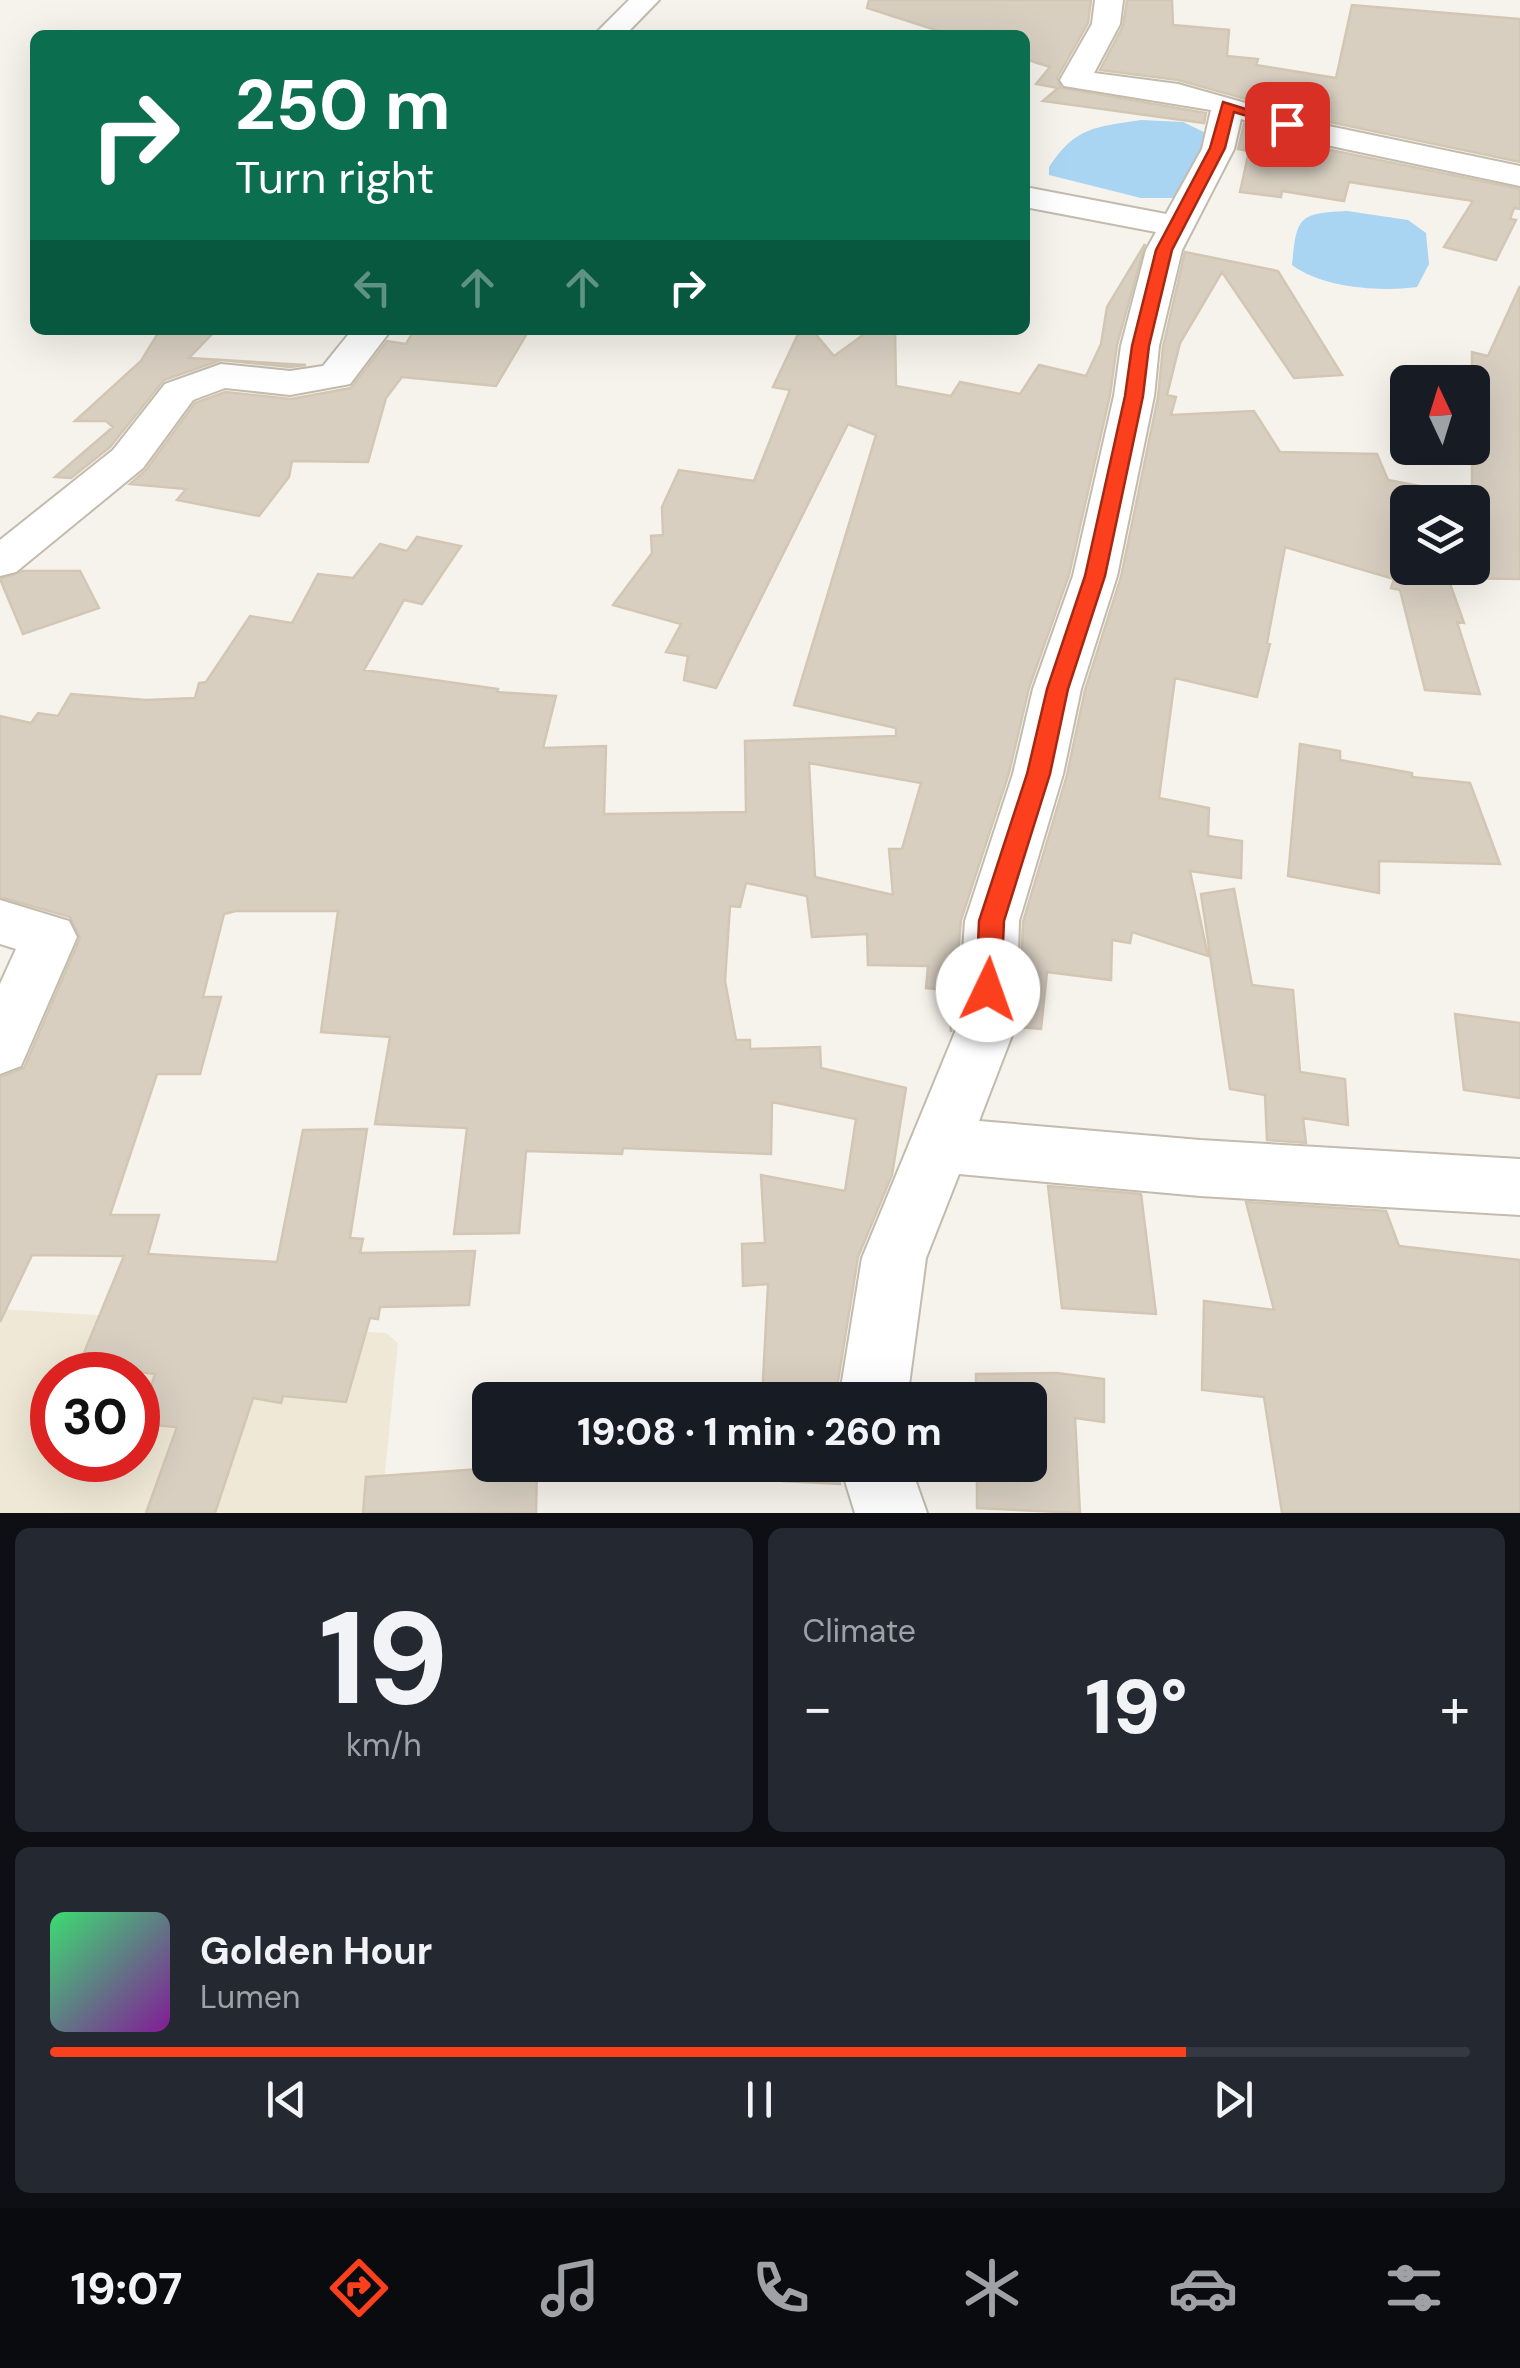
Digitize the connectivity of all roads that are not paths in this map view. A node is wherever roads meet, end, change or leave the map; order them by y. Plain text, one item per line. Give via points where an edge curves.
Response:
1 (645, 0) edge
2 (1109, 0) edge
3 (613, 30) edge
4 (1228, 105) junction
5 (1520, 176) edge
6 (1030, 198) edge
7 (1177, 226) junction
8 (368, 335) edge
9 (0, 562) edge
10 (0, 922) edge
11 (0, 1050) edge
12 (939, 1145) junction
13 (1520, 1187) edge
14 (875, 1382) edge
15 (881, 1482) edge
16 (891, 1513) edge

1 - 3 street
2 - 4 street via 1106,24 1076,80
4 - 5 street via 1316,133
4 - 7 street via 1218,148
6 - 7 street
7 - 12 street via 1164,250 1140,346 1095,576 992,921 987,1025
8 - 9 street via 336,376 290,383 222,376 179,392 128,460
10 - 11 street via 49,937
12 - 13 street
12 - 14 street via 894,1258
15 - 16 street

